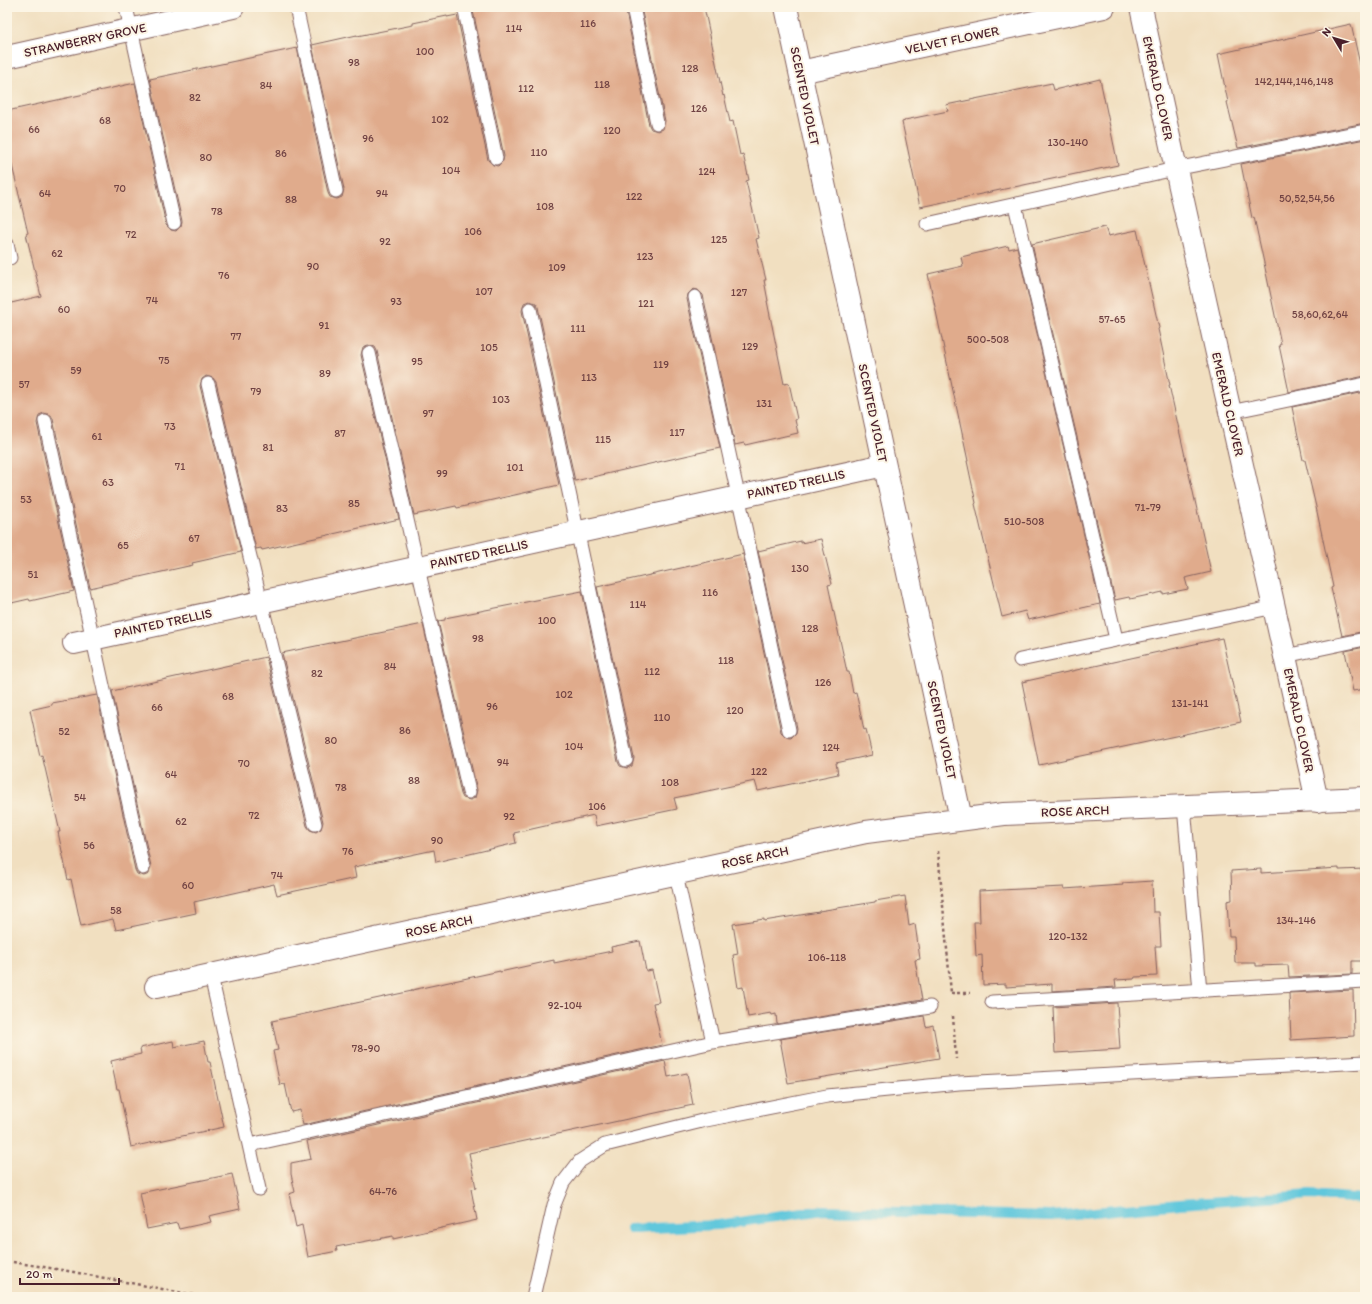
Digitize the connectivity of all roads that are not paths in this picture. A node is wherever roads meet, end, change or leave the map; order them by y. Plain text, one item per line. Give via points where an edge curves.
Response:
1 (126, 7) edge
2 (233, 7) edge
3 (296, 7) edge
4 (464, 7) edge
5 (633, 7) edge
6 (786, 7) edge
7 (1104, 7) edge
8 (1140, 7) edge
9 (131, 29) junction
10 (7, 57) edge
11 (800, 72) junction
12 (657, 123) dead end
13 (1365, 131) edge
14 (496, 158) dead end
15 (1175, 169) junction
16 (336, 191) dead end
17 (1015, 205) junction
18 (174, 223) dead end
19 (927, 224) dead end
20 (7, 244) edge
21 (10, 258) dead end
22 (695, 297) dead end
23 (530, 309) dead end
24 (369, 353) dead end
25 (208, 384) dead end
26 (1365, 384) edge
27 (1230, 412) junction
28 (45, 421) dead end
29 (884, 465) junction
30 (738, 497) junction
31 (577, 532) junction
32 (418, 567) junction
33 (261, 602) junction
34 (1275, 607) junction
35 (1116, 639) junction
36 (1365, 639) edge
37 (84, 641) junction
38 (1285, 656) junction
39 (1020, 660) dead end
40 (789, 730) dead end
41 (626, 760) dead end
42 (469, 792) dead end
43 (1365, 798) edge
44 (1316, 801) junction
45 (1184, 806) junction
46 (961, 819) junction
47 (315, 824) dead end
48 (143, 868) dead end
49 (676, 874) junction
50 (211, 976) junction
51 (1365, 981) edge
52 (156, 987) dead end
53 (1200, 991) junction
54 (992, 1002) road end
55 (930, 1007) road end
56 (713, 1042) junction
57 (1365, 1062) edge
58 (250, 1145) junction
59 (259, 1189) dead end
60 (533, 1297) edge

1 - 9 lane
2 - 9 street, STRAWBERRY GROVE
3 - 16 lane
4 - 14 lane
5 - 12 lane
6 - 11 street, SCENTED VIOLET
7 - 11 street, VELVET FLOWER
8 - 15 street, EMERALD CLOVER
9 - 10 street, STRAWBERRY GROVE
9 - 18 lane
11 - 29 street, SCENTED VIOLET
13 - 15 lane
15 - 17 lane
15 - 27 street, EMERALD CLOVER
17 - 19 lane
17 - 35 lane
20 - 21 lane
22 - 30 lane
23 - 31 lane
24 - 32 lane
25 - 33 lane
26 - 27 lane
27 - 34 street, EMERALD CLOVER
28 - 37 lane
29 - 30 street, PAINTED TRELLIS
29 - 46 street, SCENTED VIOLET
30 - 31 street, PAINTED TRELLIS
30 - 40 lane
31 - 32 street, PAINTED TRELLIS
31 - 41 lane
32 - 33 street, PAINTED TRELLIS
32 - 42 lane
33 - 37 street, PAINTED TRELLIS
33 - 47 lane
34 - 35 lane
34 - 38 street, EMERALD CLOVER
35 - 39 lane
36 - 38 lane
37 - 48 lane
38 - 44 street, EMERALD CLOVER
43 - 44 street, ROSE ARCH
44 - 45 street, ROSE ARCH
45 - 46 street, ROSE ARCH via 1004,814
45 - 53 lane
46 - 49 street, ROSE ARCH via 866,832
49 - 50 street, ROSE ARCH
49 - 56 lane
50 - 52 street, ROSE ARCH
50 - 58 lane
51 - 53 lane
53 - 54 lane
55 - 56 lane
56 - 58 lane
57 - 60 lane via 959,1084 827,1096 706,1120 605,1145 580,1161 563,1184 554,1205
58 - 59 lane

